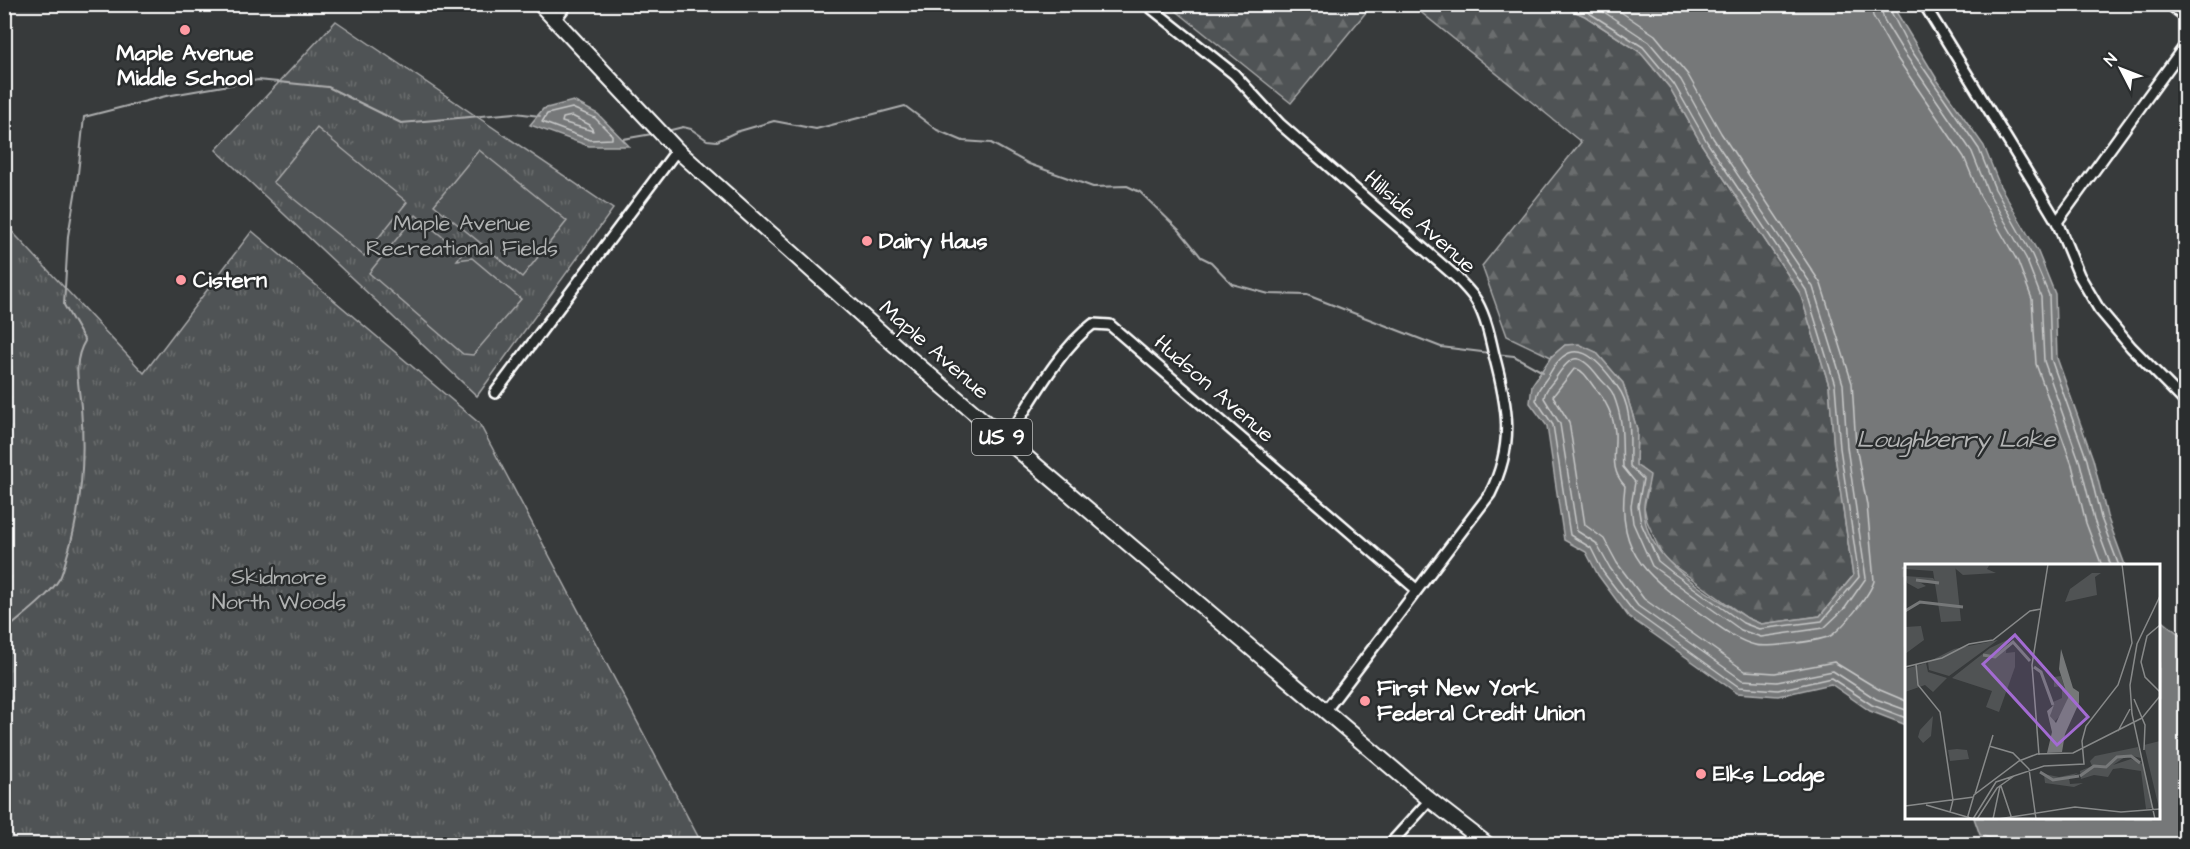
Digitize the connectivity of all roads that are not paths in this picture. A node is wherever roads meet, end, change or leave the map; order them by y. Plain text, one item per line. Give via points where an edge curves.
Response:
1 (540, 4) edge
2 (567, 4) edge
3 (1146, 4) edge
4 (1924, 4) edge
5 (2169, 4) edge
6 (2186, 17) edge
7 (555, 20) junction
8 (2186, 44) edge
9 (677, 150) junction
10 (2056, 222) junction
11 (495, 393) dead end
12 (2186, 403) edge
13 (1006, 440) junction
14 (1416, 589) junction
15 (1326, 710) junction
16 (1430, 800) junction
17 (1390, 844) edge
18 (1487, 844) edge

1 - 7 main road, Maple Avenue / US 9
2 - 7 street
3 - 14 street, Hillside Avenue via 1234,74 1280,124 1456,278 1477,302 1506,400 1505,455 1490,494
4 - 10 street
5 - 6 street
7 - 9 main road, Maple Avenue / US 9
8 - 10 street
9 - 11 street
9 - 13 main road, Maple Avenue / US 9
10 - 12 street via 2100,309
13 - 14 street, Hudson Avenue via 1083,331 1093,324 1110,325
13 - 15 main road, Maple Avenue / US 9
14 - 15 street, Hillside Avenue
15 - 16 main road, Maple Avenue / US 9
16 - 17 street
16 - 18 main road, Maple Avenue / US 9

